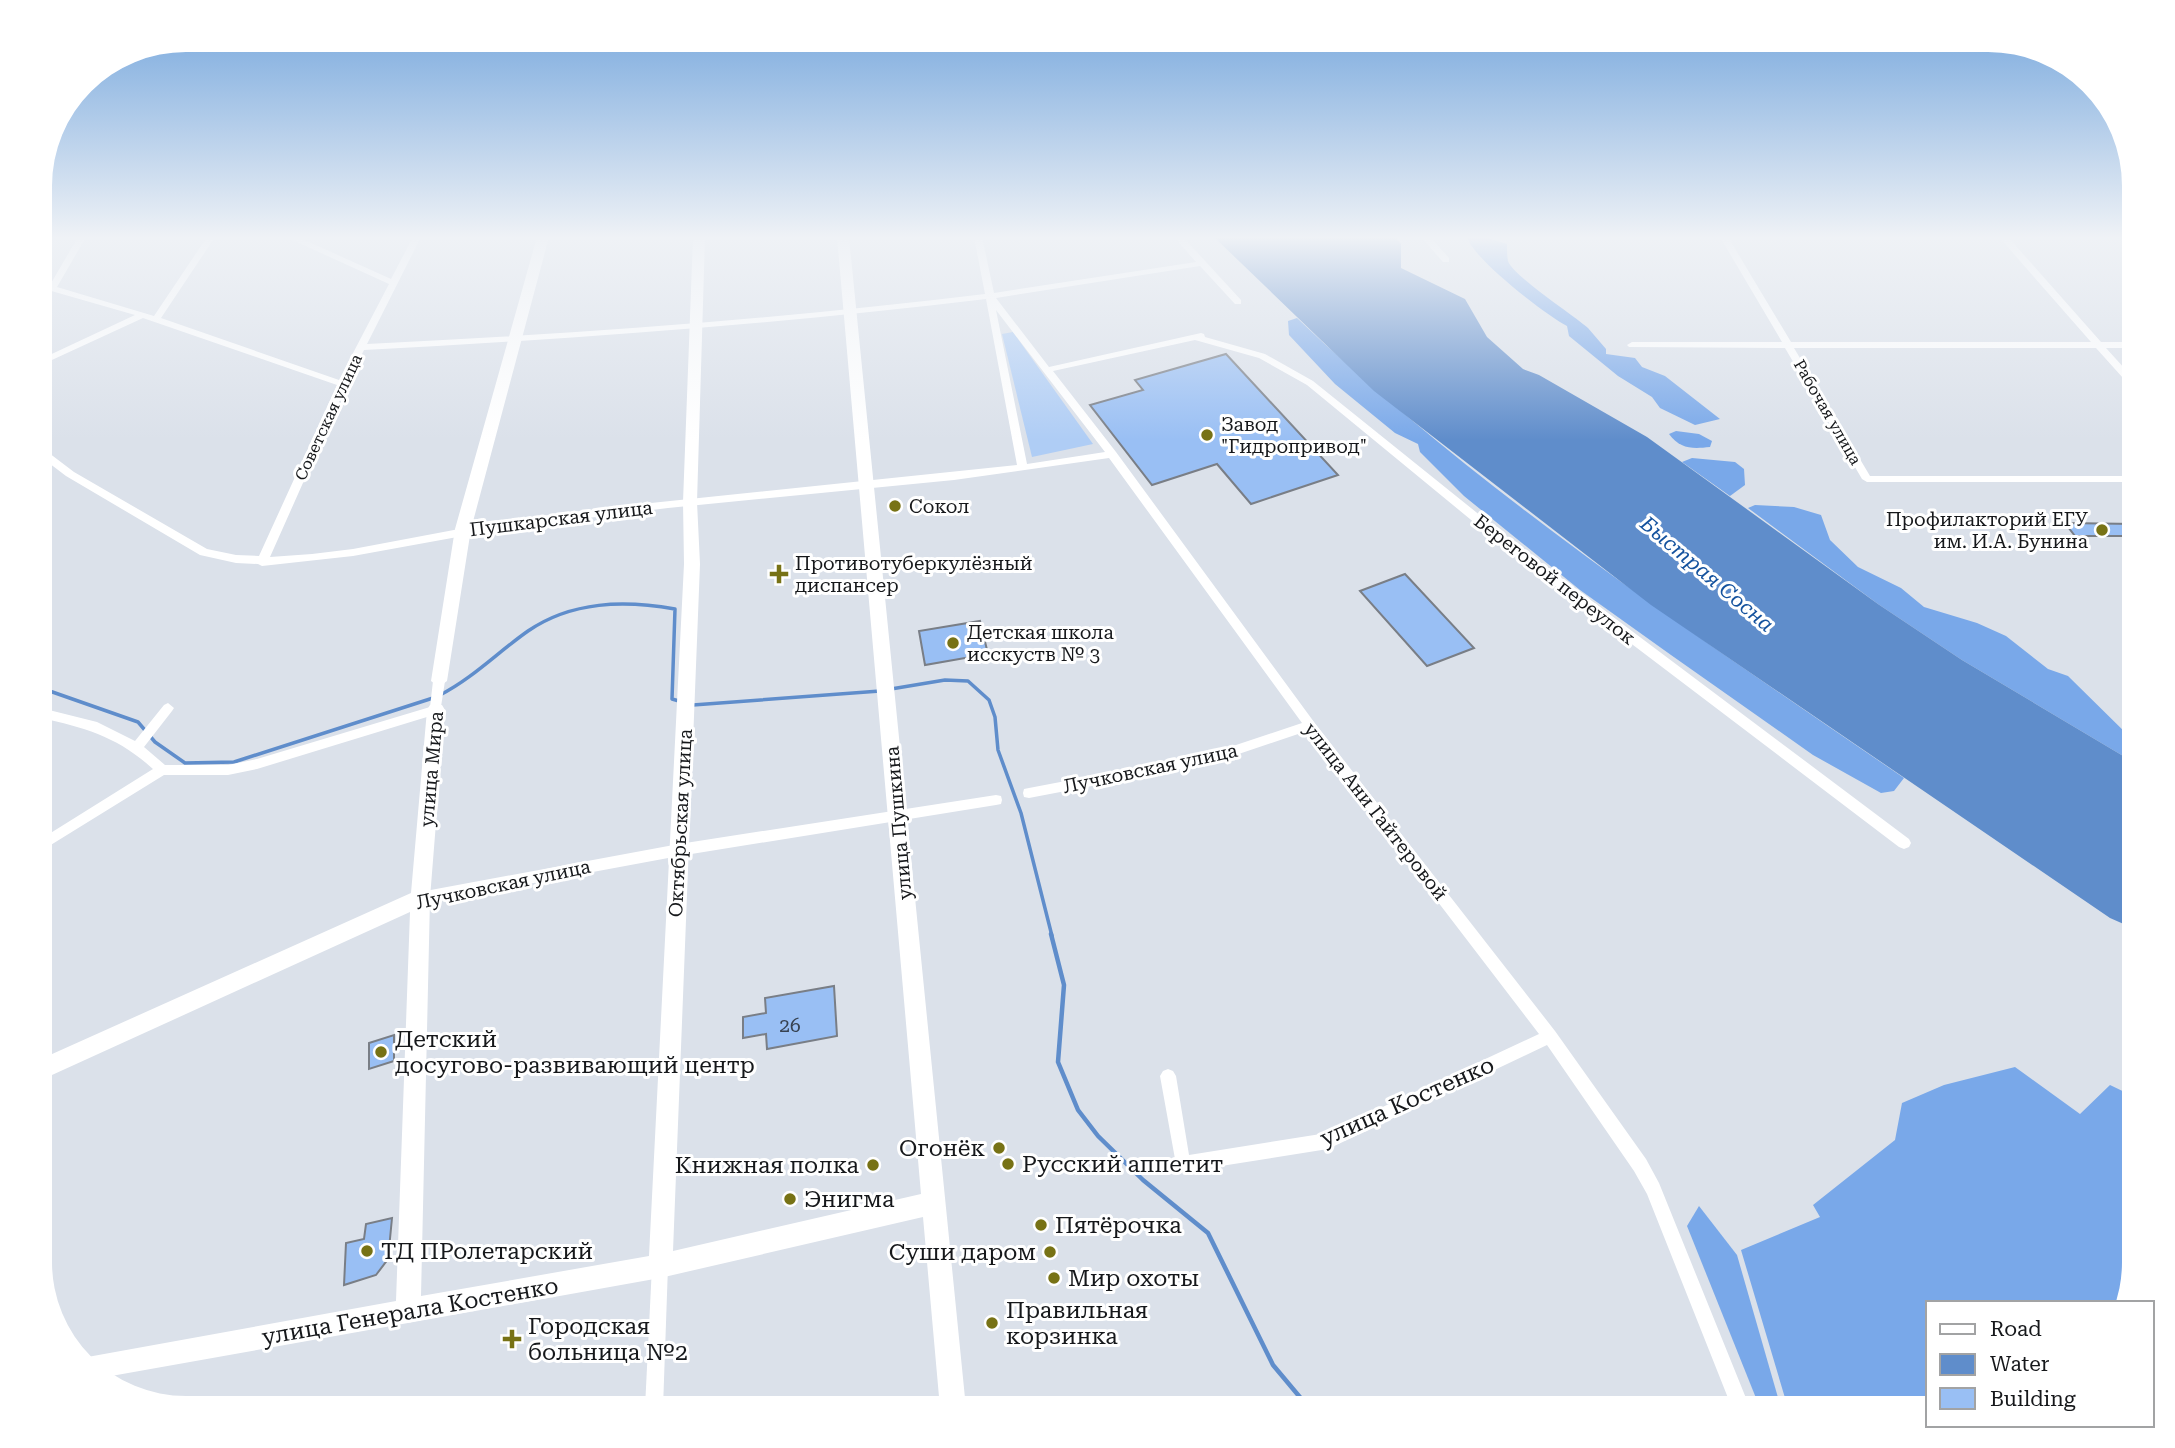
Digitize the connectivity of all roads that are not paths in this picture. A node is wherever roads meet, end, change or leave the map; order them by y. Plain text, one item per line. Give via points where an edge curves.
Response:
1 (108, 305) edge
2 (166, 305) edge
3 (382, 305) edge
4 (526, 305) edge
5 (696, 305) edge
6 (849, 305) edge
7 (915, 305) edge
8 (992, 305) edge
9 (997, 305) edge
10 (1764, 305) edge
11 (2062, 305) edge
12 (850, 312) junction
13 (144, 315) junction
14 (156, 319) junction
15 (695, 326) junction
16 (1212, 334) dead end
17 (1195, 337) junction
18 (517, 340) junction
19 (1632, 345) dead end
20 (2098, 345) junction
21 (2122, 345) edge
22 (1789, 346) junction
23 (361, 347) junction
24 (53, 357) edge
25 (1047, 370) junction
26 (2122, 372) edge
27 (342, 384) junction
28 (1112, 454) junction
29 (53, 461) edge
30 (1023, 468) junction
31 (2122, 478) edge
32 (867, 486) junction
33 (690, 502) junction
34 (463, 530) junction
35 (262, 562) junction
36 (439, 681) joint
37 (168, 708) dead end
38 (436, 710) junction
39 (53, 716) edge
40 (1310, 725) junction
41 (138, 746) junction
42 (162, 770) junction
43 (1029, 793) dead end
44 (996, 800) dead end
45 (898, 817) junction
46 (53, 838) edge
47 (1904, 844) dead end
48 (679, 850) junction
49 (419, 898) junction
50 (1550, 1036) junction
51 (53, 1065) edge
52 (1168, 1076) dead end
53 (934, 1203) junction
54 (660, 1266) junction
55 (408, 1312) junction
56 (102, 1365) edge
57 (655, 1396) edge
58 (952, 1396) edge
59 (1736, 1396) edge

1 - 13 street
2 - 14 street
3 - 23 street, Советская улица
4 - 18 street, улица Мира
5 - 15 street, Октябрьская улица
6 - 12 street, улица Пушкина
7 - 12 street
8 - 30 street
9 - 25 street, улица Ани Гайтеровой
10 - 22 street, Рабочая улица
11 - 20 street
12 - 15 street
12 - 32 street, улица Пушкина
13 - 14 street
13 - 24 street
14 - 27 street
15 - 18 street
15 - 33 street, Октябрьская улица
16 - 17 street, Береговой переулок
17 - 25 street, Береговой переулок
17 - 47 street, Береговой переулок via 1262,356 1310,383 1508,544
18 - 23 street
18 - 34 street, улица Мира
19 - 22 street
20 - 21 street
20 - 22 street
20 - 26 street
22 - 31 street, Рабочая улица via 1867,479
23 - 27 street, Советская улица
25 - 28 street, улица Ани Гайтеровой
27 - 35 street, Советская улица
28 - 30 street, Пушкарская улица
28 - 40 street, улица Ани Гайтеровой
29 - 35 street, Пушкарская улица via 204,552
30 - 32 street, Пушкарская улица
32 - 33 street, Пушкарская улица
32 - 45 street, улица Пушкина
33 - 34 street, Пушкарская улица
33 - 48 street, Октябрьская улица via 692,564
34 - 35 street, Пушкарская улица via 355,551
34 - 36 street, улица Мира
36 - 38 street, улица Мира
37 - 41 street
38 - 42 street via 257,764 228,770
38 - 49 street, улица Мира
39 - 41 street via 122,736
40 - 43 street, Лучковская улица via 1212,758
40 - 50 street, улица Ани Гайтеровой
41 - 42 street
42 - 46 street
44 - 45 street, Лучковская улица
45 - 48 street, Лучковская улица
45 - 53 street, улица Пушкина
48 - 49 street, Лучковская улица
48 - 54 street, Октябрьская улица
49 - 51 street, Лучковская улица
49 - 55 street, улица Мира
50 - 52 street, улица Костенко via 1328,1141 1182,1164
50 - 59 street, улица Ани Гайтеровой via 1653,1189
53 - 54 street, улица Генерала Костенко
53 - 58 street, улица Пушкина
54 - 55 street, улица Генерала Костенко
54 - 57 street, Октябрьская улица
55 - 56 street, улица Генерала Костенко

